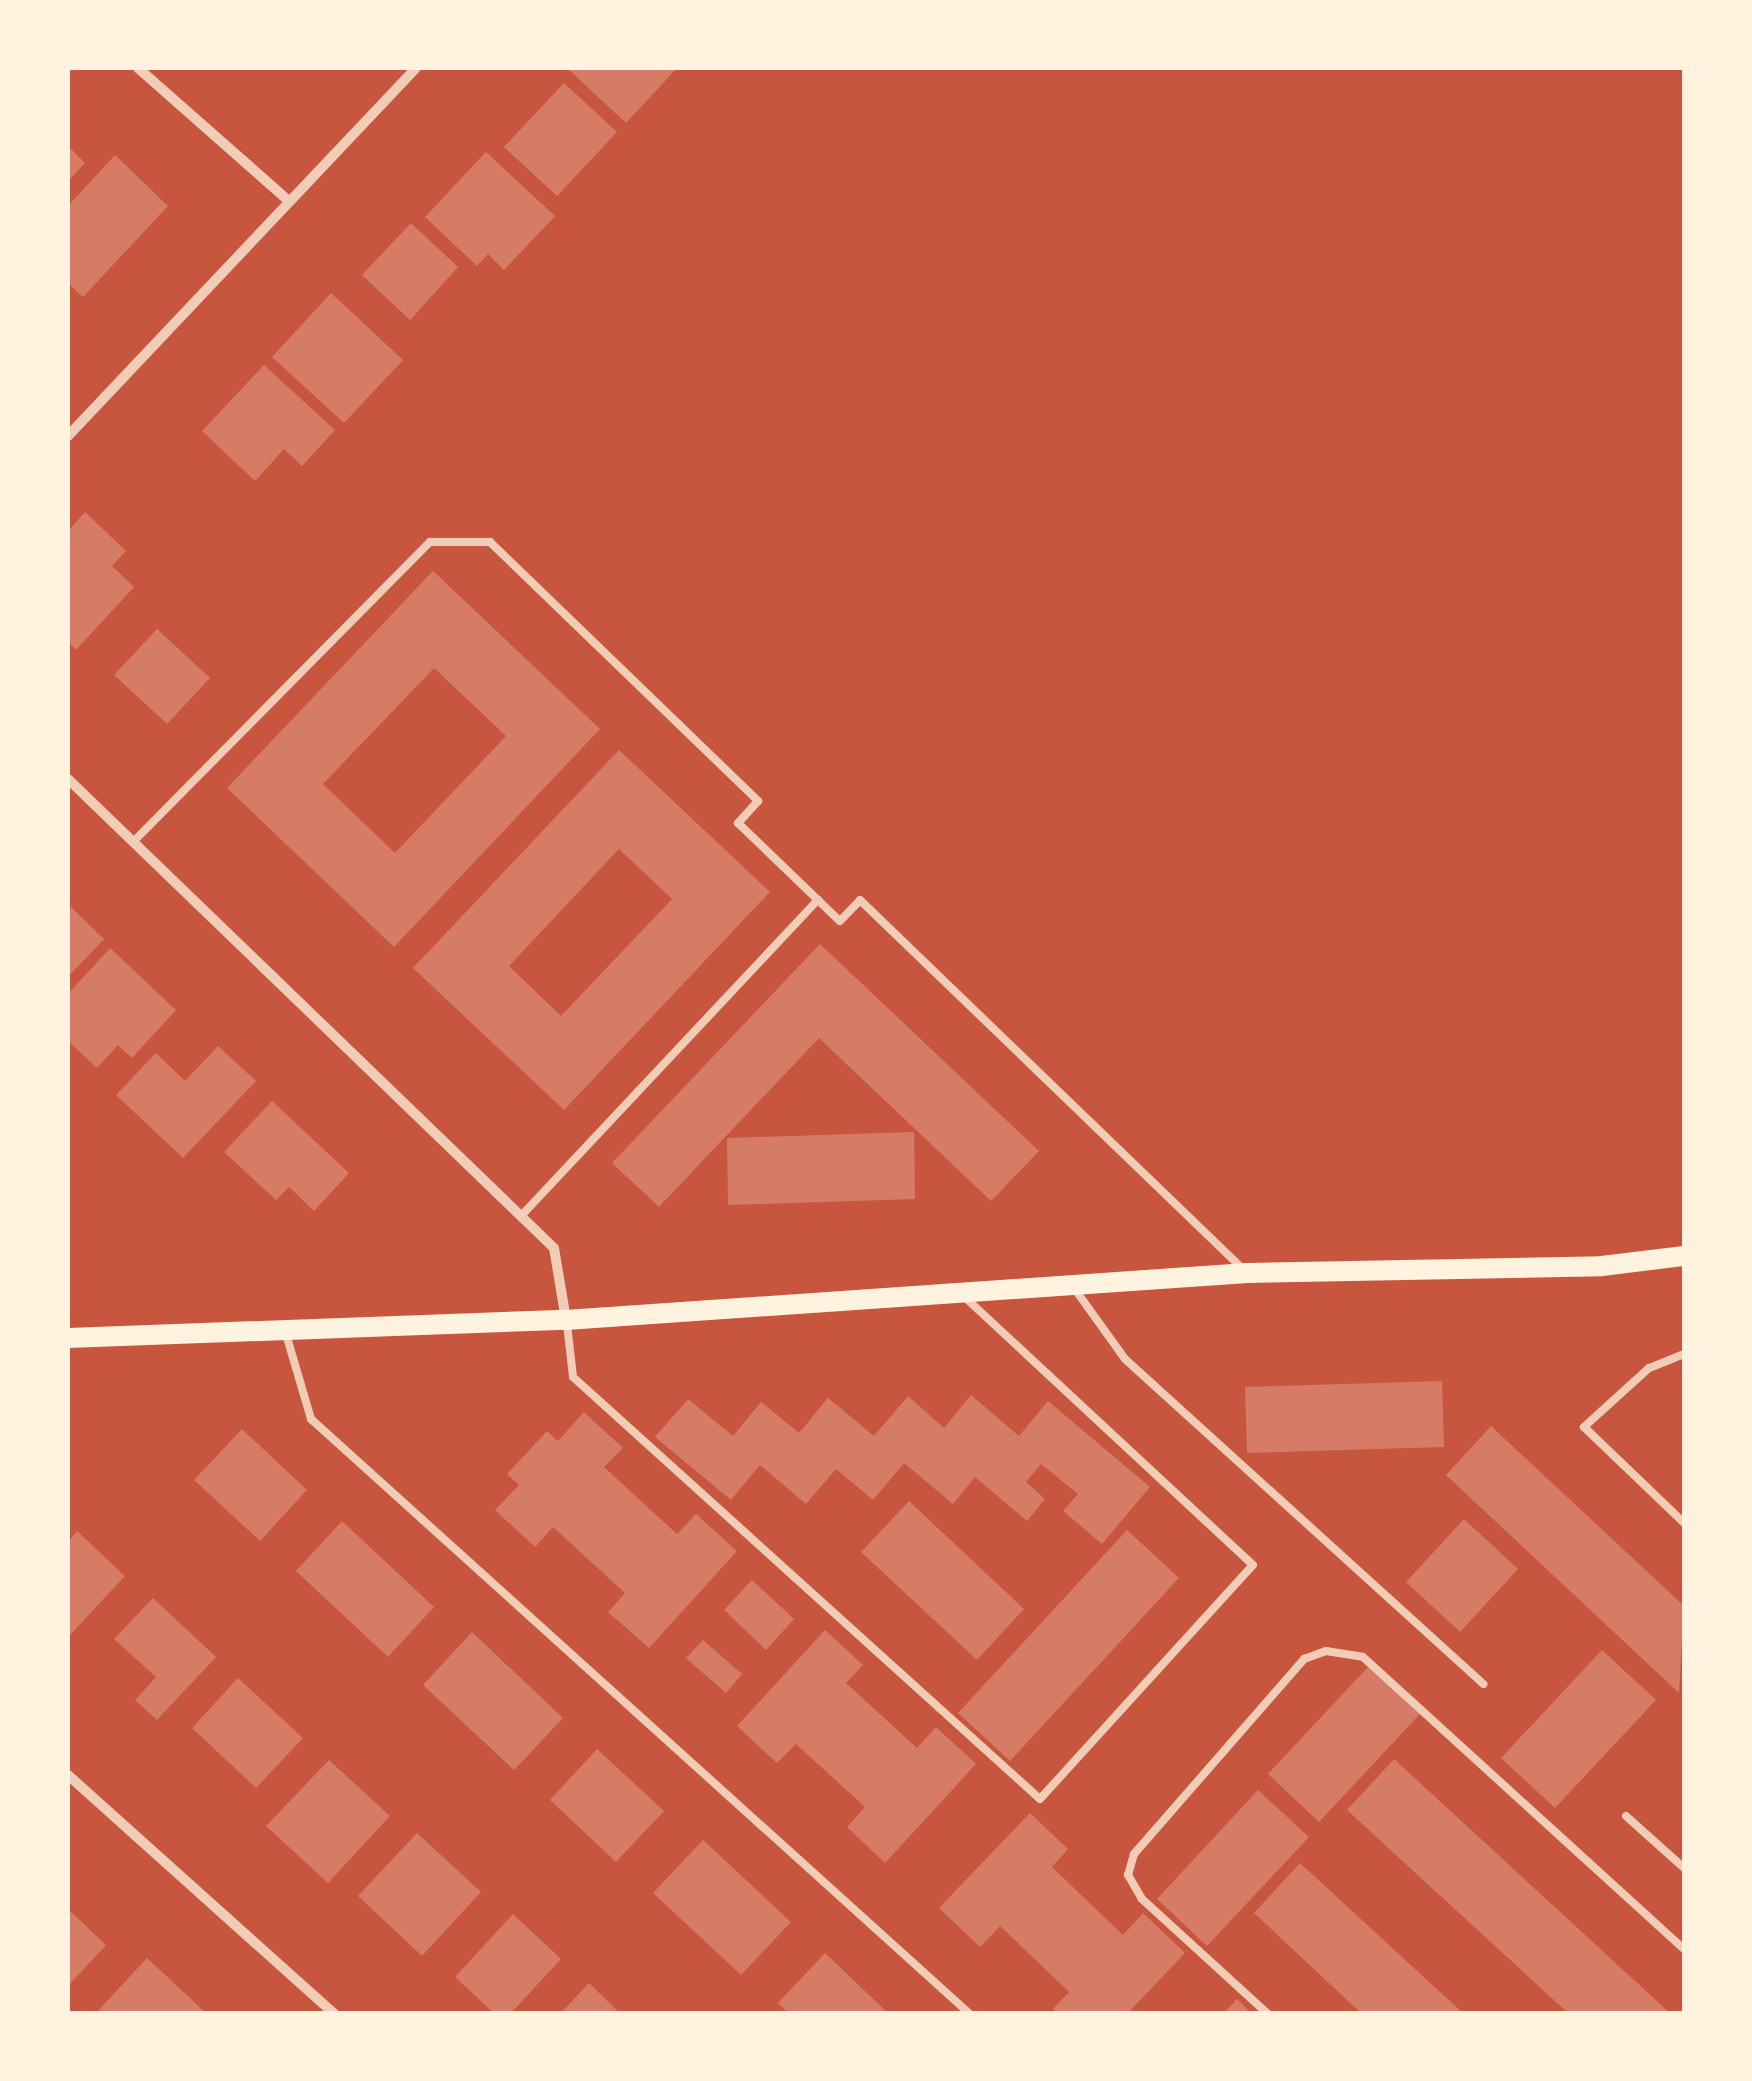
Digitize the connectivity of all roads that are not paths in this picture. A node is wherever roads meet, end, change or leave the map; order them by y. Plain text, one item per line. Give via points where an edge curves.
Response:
1 (138, 68) edge
2 (416, 68) edge
3 (289, 200) junction
4 (68, 436) edge
5 (68, 780) edge
6 (133, 842) junction
7 (818, 900) junction
8 (521, 1216) junction
9 (1684, 1256) edge
10 (1247, 1273) junction
11 (1072, 1284) junction
12 (960, 1293) junction
13 (566, 1320) junction
14 (284, 1330) junction
15 (68, 1338) edge
16 (1684, 1354) edge
17 (1684, 1523) edge
18 (1483, 1684) dead end
19 (68, 1775) edge
20 (1626, 1816) dead end
21 (1684, 1868) edge
22 (1684, 1949) edge
23 (334, 2014) edge
24 (970, 2014) edge
25 (1268, 2014) edge

1 - 3 street
2 - 3 street
3 - 4 street
5 - 6 street
6 - 7 lane via 430,542 490,542 758,801 738,823
6 - 8 street
7 - 8 lane
7 - 10 lane via 840,922 860,900
8 - 13 street via 554,1248
9 - 10 main road via 1602,1266
10 - 11 main road
11 - 12 main road
11 - 18 lane via 1125,1359
12 - 13 main road
12 - 13 lane via 1253,1565 1040,1799 573,1377
13 - 14 main road
14 - 15 main road
14 - 24 lane via 311,1419 323,1431
16 - 17 lane via 1649,1368 1584,1427
19 - 23 street
20 - 21 lane
22 - 25 lane via 1362,1657 1326,1650 1290,1674 1134,1854 1128,1875 1142,1899

